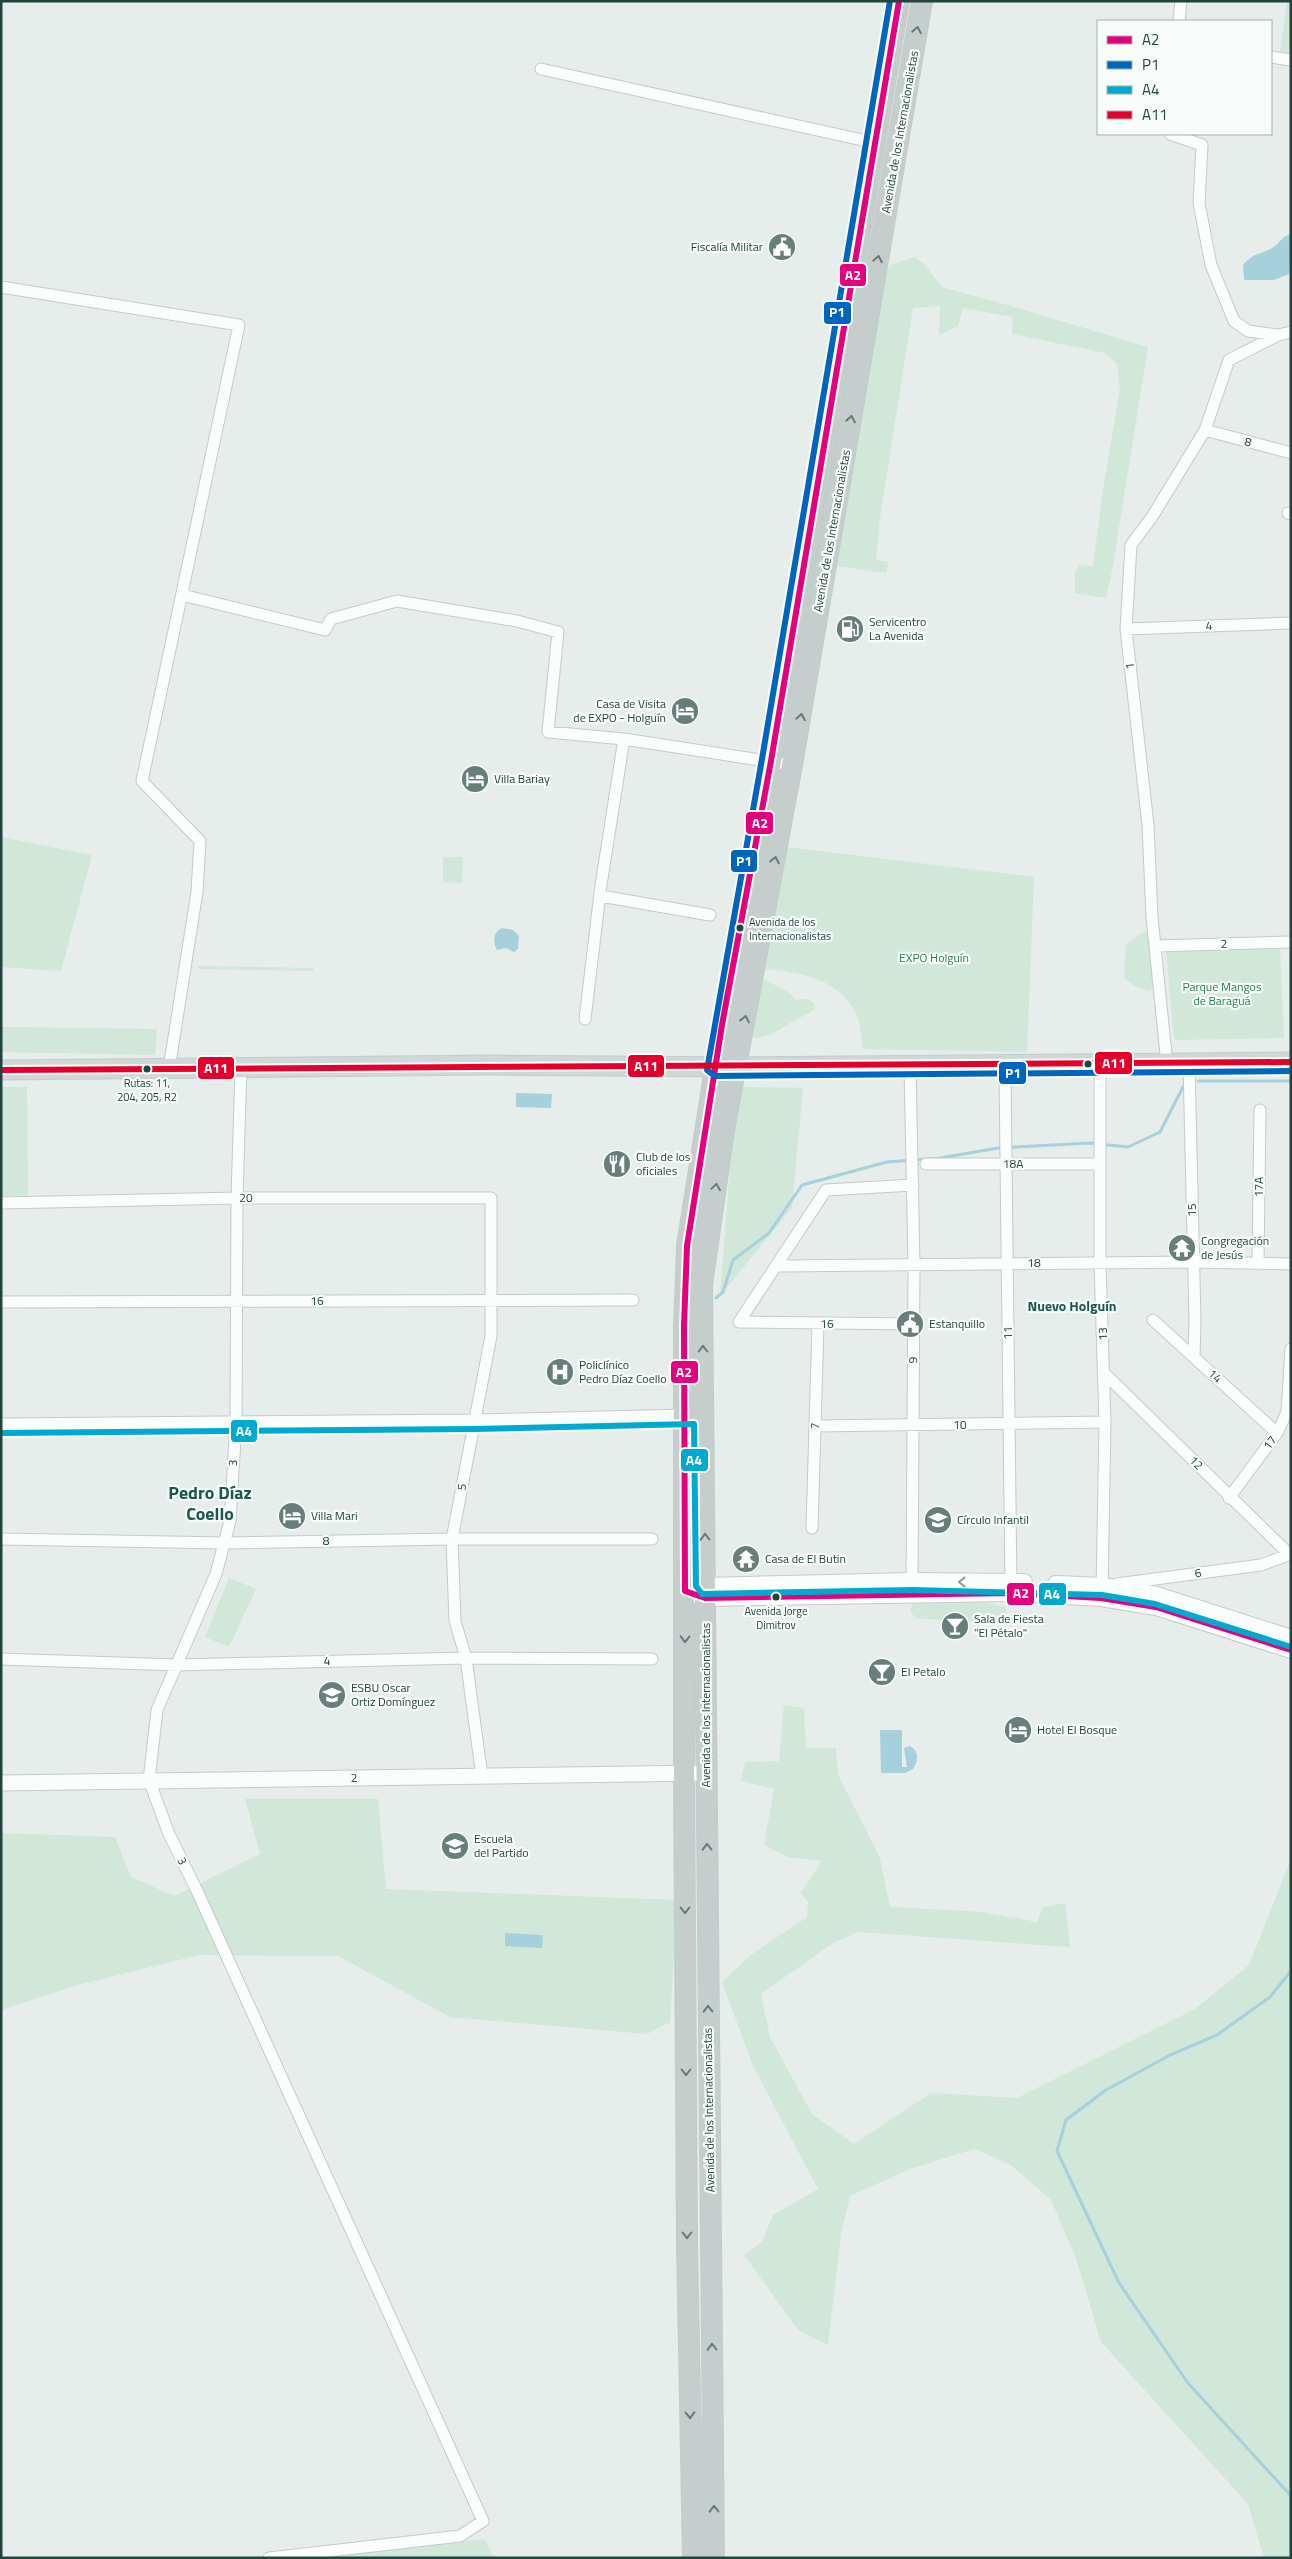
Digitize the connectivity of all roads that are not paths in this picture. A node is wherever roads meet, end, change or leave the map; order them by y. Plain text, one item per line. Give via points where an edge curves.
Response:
1 (900, 1) edge
2 (922, 1) edge
3 (1181, 1) edge
4 (1179, 20) edge
5 (1272, 57) edge
6 (1291, 60) edge
7 (541, 69) dead end
8 (1173, 135) edge
9 (876, 143) junction
10 (1, 287) edge
11 (1291, 332) edge
12 (1278, 335) junction
13 (1206, 430) junction
14 (1291, 453) edge
15 (182, 595) junction
16 (1291, 623) edge
17 (1126, 629) junction
18 (624, 739) junction
19 (771, 761) junction
20 (792, 765) junction
21 (601, 896) junction
22 (710, 915) dead end
23 (1291, 942) edge
24 (1157, 946) junction
25 (585, 1019) dead end
26 (1291, 1062) edge
27 (1167, 1064) junction
28 (1189, 1064) junction
29 (910, 1065) junction
30 (715, 1067) junction
31 (736, 1067) junction
32 (242, 1068) junction
33 (169, 1069) junction
34 (1, 1070) edge
35 (1100, 1070) dead end
36 (1005, 1073) dead end
37 (1260, 1110) dead end
38 (926, 1164) dead end
39 (1099, 1164) junction
40 (1006, 1165) junction
41 (913, 1186) junction
42 (237, 1198) junction
43 (490, 1198) joint
44 (1, 1203) edge
45 (1193, 1262) junction
46 (1100, 1263) junction
47 (1008, 1264) junction
48 (1258, 1264) junction
49 (1291, 1264) edge
50 (914, 1265) junction
51 (778, 1266) junction
52 (633, 1300) dead end
53 (237, 1301) junction
54 (491, 1301) junction
55 (1, 1302) edge
56 (1153, 1320) dead end
57 (818, 1324) junction
58 (914, 1324) junction
59 (1291, 1349) edge
60 (1194, 1356) junction
61 (1104, 1373) junction
62 (694, 1415) junction
63 (474, 1420) junction
64 (1105, 1422) junction
65 (236, 1423) junction
66 (1, 1424) edge
67 (1010, 1425) junction
68 (815, 1426) junction
69 (913, 1426) junction
70 (1277, 1433) junction
71 (1229, 1498) junction
72 (812, 1528) dead end
73 (1, 1539) edge
74 (452, 1539) junction
75 (652, 1539) dead end
76 (225, 1543) junction
77 (1289, 1554) edge
78 (1011, 1587) junction
79 (912, 1588) junction
80 (685, 1591) junction
81 (705, 1592) junction
82 (1102, 1592) junction
83 (1291, 1638) edge
84 (1291, 1650) edge
85 (466, 1658) junction
86 (1, 1659) edge
87 (652, 1659) dead end
88 (177, 1665) junction
89 (706, 1773) junction
90 (684, 1774) junction
91 (482, 1777) junction
92 (149, 1780) junction
93 (1, 1783) edge
94 (270, 2558) edge
95 (693, 2558) edge
96 (714, 2558) edge

1 - 9 highway, Avenida de los Internacionalistas
20 -> 2 highway, Avenida de los Internacionalistas
3 - 4 street
5 - 6 street
7 - 9 street
8 - 12 street via 1202,145 1199,204 1211,265 1234,320 1248,331
9 - 19 highway, Avenida de los Internacionalistas
10 - 15 street via 239,326
11 - 12 street, 1
12 - 13 street, 1 via 1229,360
13 - 14 street, 8
13 - 17 street, 1 via 1152,518 1131,545
15 - 18 street via 324,630 331,619 397,602 517,621 558,632 548,732
15 - 33 street via 142,781 200,841 197,892
16 - 17 street, 4
17 - 24 street, 1 via 1148,825 1152,917
18 - 19 street
18 - 21 street
19 - 20 street
19 - 30 highway, Avenida de los Internacionalistas
31 -> 20 highway, Avenida de los Internacionalistas
21 - 22 street
21 - 25 street
23 - 24 street, 2
24 - 27 street, 1
26 - 28 main road
27 - 28 main road
27 - 29 main road
28 - 45 street, 15
29 - 31 main road
29 - 41 street, 9
30 - 31 main road
30 - 32 main road
30 - 62 highway, Avenida de los Internacionalistas via 687,1246 684,1319
62 -> 31 highway, Avenida de los Internacionalistas via 702,1285
32 - 33 main road
32 - 42 street, 3
33 - 34 main road
35 - 39 street, 13
36 - 40 street, 11
37 - 48 street, 17A
38 - 40 street, 18A
39 - 40 street, 18A
39 - 46 street, 13
40 - 47 street, 11
41 - 50 street, 9
41 - 51 street via 829,1189
42 - 43 street, 20
42 - 44 street, 20
42 - 53 street, 3
43 - 54 street, 5
45 - 46 street, 18
45 - 48 street, 18
45 - 60 street, 15
46 - 47 street, 18
46 - 61 street, 13
47 - 50 street, 18
47 - 67 street, 11
48 - 49 street, 18
50 - 51 street, 18
50 - 58 street, 9
51 - 57 street, 16 via 739,1322
52 - 54 street, 16
53 - 54 street, 16
53 - 55 street, 16
53 - 65 street, 3
54 - 63 street, 5 via 491,1336
56 - 60 street, 14
57 - 58 street, 16
57 - 68 street, 7
58 - 69 street, 9
59 - 70 street, 17 via 1288,1406
60 - 70 street, 14
61 - 64 street, 13
61 - 71 street, 12
62 - 63 street
62 - 80 highway, Avenida de los Internacionalistas
81 -> 62 highway, Avenida de los Internacionalistas
63 - 65 street
63 - 74 street, 5
64 - 67 street, 10
64 - 82 street, 13
65 - 66 street
65 - 76 street, 3 via 230,1521
67 - 69 street, 10
67 - 78 street, 11
68 - 69 street, 10
68 - 72 street, 7
69 - 79 street, 9
70 - 71 street, 17
71 - 77 street, 12
73 - 76 street, 8
74 - 75 street, 8
74 - 76 street, 8
74 - 85 street, 5 via 455,1621
76 - 88 street, 3 via 216,1574
77 - 82 street, 6 via 1261,1565
78 - 79 main road
78 - 82 main road
79 - 81 main road
80 - 81 main road
80 -> 90 highway, Avenida de los Internacionalistas
81 - 89 highway, Avenida de los Internacionalistas
82 - 83 main road via 1157,1595
82 - 84 main road
85 - 87 street, 4
85 - 88 street, 4
85 - 91 street, 5
86 - 88 street, 4
88 - 92 street, 3 via 157,1710
89 - 90 street, 2
96 -> 89 highway, Avenida de los Internacionalistas
90 - 91 street, 2
90 -> 95 highway, Avenida de los Internacionalistas
91 - 92 street, 2
92 - 93 street, 2
92 - 94 street, 3 via 169,1834 483,2521 460,2536

